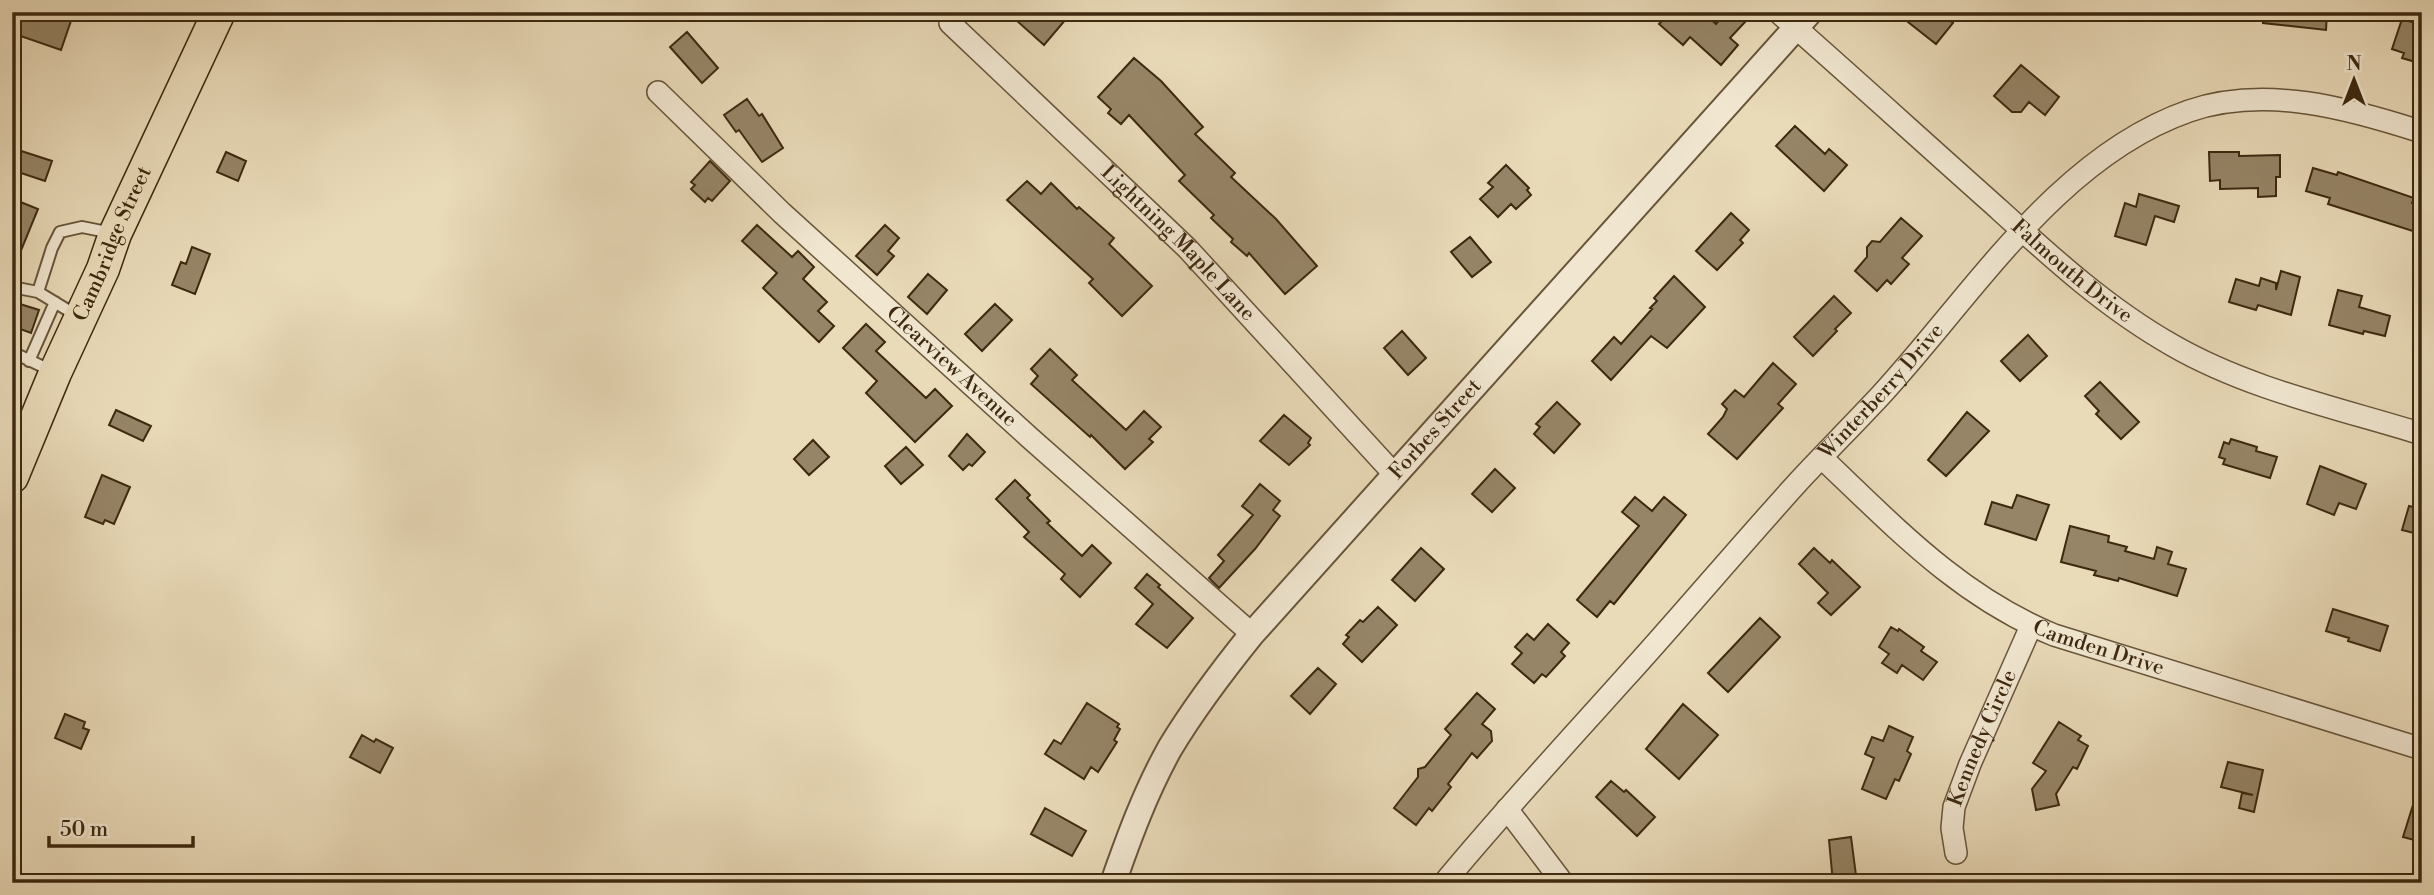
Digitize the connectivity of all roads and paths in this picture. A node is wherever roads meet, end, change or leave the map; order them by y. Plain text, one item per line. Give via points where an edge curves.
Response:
1 (219, 12) edge
2 (1795, 17) edge
3 (950, 23) dead end
4 (658, 92) dead end
5 (2422, 132) edge
6 (2023, 231) junction
7 (114, 234) junction
8 (12, 287) edge
9 (38, 292) junction
10 (67, 310) junction
11 (12, 352) edge
12 (42, 367) junction
13 (2422, 434) edge
14 (1822, 458) junction
15 (1395, 475) junction
16 (12, 477) edge
17 (2031, 626) junction
18 (1252, 634) junction
19 (2422, 749) edge
20 (1507, 809) junction
21 (12, 828) edge
22 (12, 846) edge
23 (1956, 853) dead end
24 (1113, 883) edge
25 (1444, 883) edge
26 (1563, 883) edge

1 - 7 main road, Cambridge Street
2 - 6 street, Falmouth Drive
2 - 15 street, Forbes Street
3 - 15 street, Lightning Maple Lane via 1187,248
4 - 18 street, Clearview Avenue via 792,223
5 - 6 street, Winterberry Drive via 2288,100 2233,101 2190,110 2088,167
6 - 13 street, Falmouth Drive via 2105,302 2174,346 2268,387
6 - 14 street, Winterberry Drive
7 - 9 lane via 82,227 60,232
7 - 10 main road, Cambridge Street via 103,269
8 - 9 lane
9 - 10 lane
10 - 12 main road, Cambridge Street
11 - 12 lane
12 - 16 main road, Cambridge Street
14 - 17 street, Camden Drive via 1970,591
14 - 20 street, Winterberry Drive
15 - 18 street, Forbes Street
17 - 19 street, Camden Drive
17 - 23 street, Kennedy Circle via 1954,807
18 - 24 street, Forbes Street via 1170,749 1147,794
20 - 25 street, Winterberry Drive
20 - 26 street
21 - 22 lane

